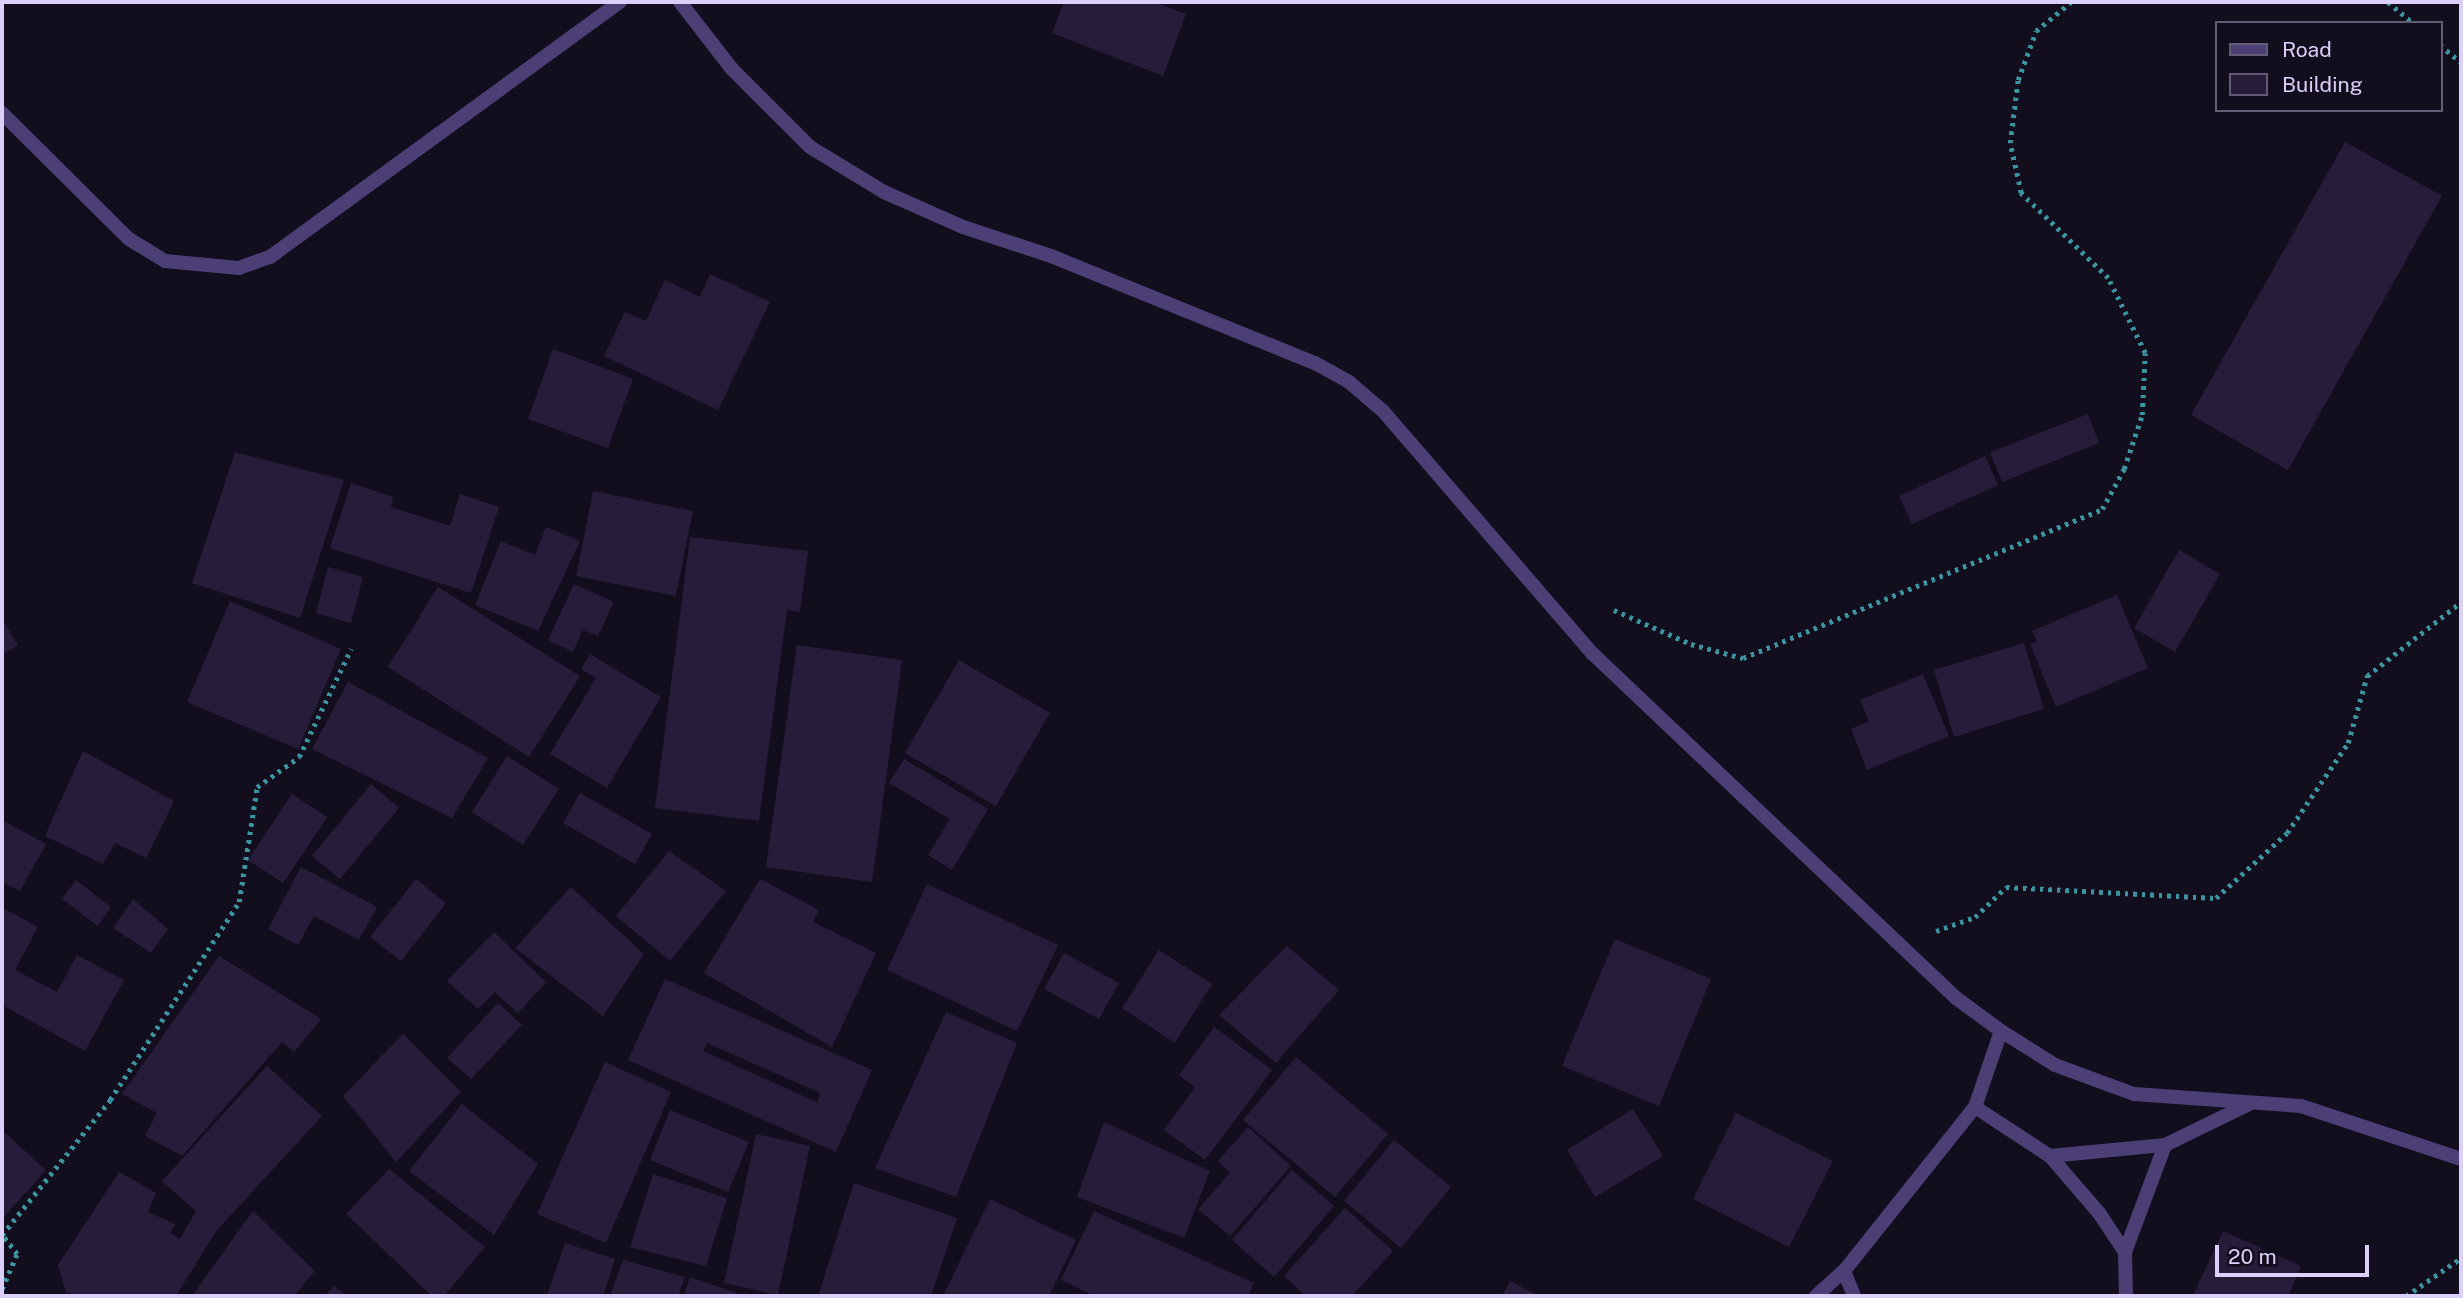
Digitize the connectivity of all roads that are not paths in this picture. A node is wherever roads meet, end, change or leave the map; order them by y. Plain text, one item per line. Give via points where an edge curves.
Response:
1 (620, 2) edge
2 (680, 2) edge
3 (2, 113) edge
4 (2001, 1031) junction
5 (2252, 1103) junction
6 (1975, 1107) junction
7 (2165, 1144) junction
8 (2050, 1156) junction
9 (2461, 1159) edge
10 (2125, 1252) junction
11 (1844, 1271) junction
12 (1816, 1296) edge
13 (1854, 1296) edge
14 (2126, 1296) edge

1 - 3 street via 270,257 239,268 166,261 129,239
2 - 4 street via 732,69 810,147 884,192 962,228 1051,256 1315,363 1349,382 1383,411 1593,654 1956,998
4 - 5 street via 2094,1083 2134,1094
4 - 6 street
5 - 7 street
5 - 9 street via 2341,1115
6 - 8 street
6 - 11 street
7 - 8 street
7 - 10 street
8 - 10 street
10 - 14 street
11 - 12 street
11 - 13 street

